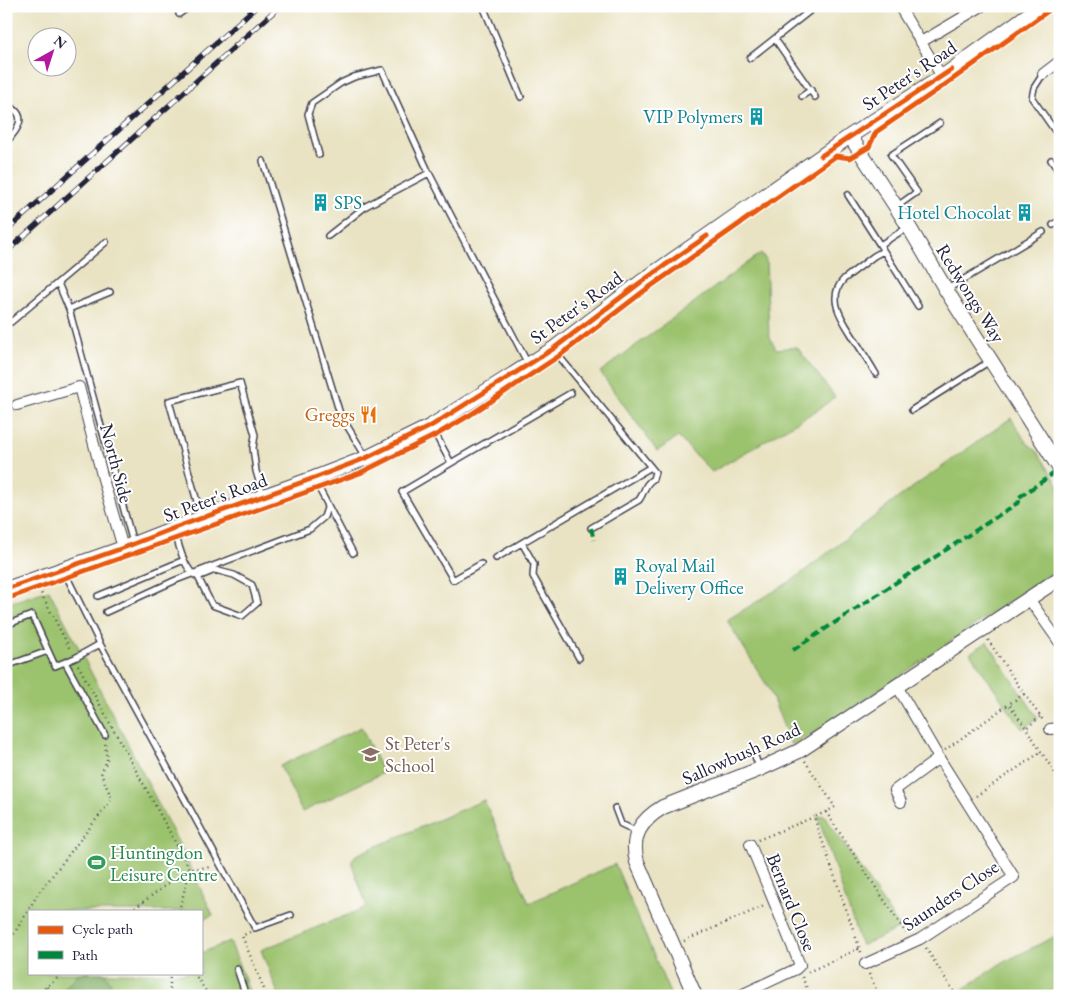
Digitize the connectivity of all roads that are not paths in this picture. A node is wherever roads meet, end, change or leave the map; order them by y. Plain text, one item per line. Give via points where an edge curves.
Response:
1 (190, 6) edge
2 (483, 6) edge
3 (816, 6) edge
4 (900, 6) edge
5 (982, 6) edge
6 (1040, 6) edge
7 (178, 14) dead end
8 (775, 39) junction
9 (921, 42) junction
10 (750, 58) dead end
11 (1060, 61) edge
12 (1043, 74) joint
13 (942, 76) junction
14 (811, 90) junction
15 (802, 96) dead end
16 (521, 97) dead end
17 (816, 97) dead end
18 (6, 105) edge
19 (940, 123) dead end
20 (850, 136) junction
21 (1060, 138) edge
22 (6, 142) edge
23 (319, 155) dead end
24 (1051, 160) dead end
25 (263, 161) dead end
26 (429, 173) junction
27 (1060, 173) edge
28 (848, 195) dead end
29 (896, 207) junction
30 (1060, 220) edge
31 (1052, 225) dead end
32 (909, 227) junction
33 (1043, 232) dead end
34 (328, 236) dead end
35 (106, 242) dead end
36 (881, 248) junction
37 (58, 283) junction
38 (946, 290) junction
39 (110, 292) dead end
40 (918, 306) dead end
41 (69, 309) junction
42 (11, 322) dead end
43 (553, 349) junction
44 (991, 360) junction
45 (528, 364) junction
46 (876, 374) dead end
47 (571, 393) dead end
48 (17, 405) dead end
49 (912, 410) dead end
50 (431, 426) junction
51 (366, 458) junction
52 (451, 463) junction
53 (651, 467) junction
54 (1060, 469) edge
55 (314, 478) junction
56 (263, 496) junction
57 (328, 505) junction
58 (202, 518) junction
59 (174, 528) junction
60 (591, 528) dead end
61 (522, 543) junction
62 (128, 546) junction
63 (353, 553) dead end
64 (496, 558) dead end
65 (184, 560) junction
66 (481, 564) dead end
67 (64, 568) junction
68 (192, 574) junction
69 (198, 577) junction
70 (1060, 578) edge
71 (6, 588) edge
72 (98, 596) dead end
73 (1029, 599) junction
74 (106, 612) dead end
75 (6, 625) edge
76 (1060, 643) edge
77 (100, 644) junction
78 (48, 651) junction
79 (579, 658) dead end
80 (66, 662) junction
81 (6, 666) edge
82 (897, 686) junction
83 (105, 735) road end
84 (754, 754) dead end
85 (938, 756) junction
86 (760, 769) junction
87 (901, 802) dead end
88 (615, 808) dead end
89 (638, 832) junction
90 (750, 844) road end
91 (291, 915) dead end
92 (865, 964) road end
93 (237, 969) dead end
94 (246, 996) edge
95 (695, 996) edge
96 (739, 996) edge

1 - 7 lane
2 - 16 lane
3 - 8 lane
4 - 9 street
5 - 9 street
6 - 13 street, St Peter's Road
8 - 10 lane
8 - 14 lane
9 - 13 street
11 - 12 street
12 - 21 lane via 1032,98
13 - 20 street, St Peter's Road
14 - 15 lane
14 - 17 lane
18 - 22 lane via 16,110 20,123
19 - 29 lane via 891,155 917,192
20 - 29 street, Redwongs Way
20 - 43 street, St Peter's Road via 641,282
23 - 26 lane via 308,114 312,103 341,83 382,70
24 - 27 lane
25 - 51 lane via 340,414
26 - 34 lane via 366,206
26 - 45 lane
28 - 36 lane
29 - 32 street, Redwongs Way
30 - 31 lane
32 - 36 lane
32 - 38 street, Redwongs Way
33 - 38 lane
35 - 37 lane
36 - 40 lane
36 - 46 lane via 844,279 836,298 838,313
37 - 41 lane
37 - 42 lane
38 - 44 street, Redwongs Way
39 - 41 lane
41 - 62 lane
43 - 45 street, St Peter's Road
43 - 53 lane
44 - 49 lane
44 - 54 street, Redwongs Way
45 - 50 street, St Peter's Road
47 - 52 lane
48 - 62 street, North Side via 79,387 103,479
50 - 51 street, St Peter's Road
50 - 52 lane
51 - 55 street, St Peter's Road
52 - 66 lane via 402,492 452,580
53 - 60 lane via 653,479 647,482 640,500
53 - 61 lane
55 - 56 street, St Peter's Road
55 - 57 lane
56 - 58 street, St Peter's Road
56 - 58 lane via 256,471 255,435 240,383 169,401
57 - 63 lane
57 - 68 lane via 324,517 310,529
58 - 59 street, St Peter's Road
59 - 62 street, St Peter's Road
59 - 65 lane
61 - 64 lane
61 - 79 lane via 534,564 533,576
62 - 67 street, St Peter's Road
65 - 68 lane
65 - 72 lane
67 - 71 street, St Peter's Road
67 - 77 lane
68 - 69 lane
68 - 74 lane
69 - 69 lane via 215,570 234,575 252,584 257,603 242,616 212,605
70 - 73 street, Sallowbush Road
73 - 76 street
73 - 82 street, Sallowbush Road
75 - 78 lane via 32,615
77 - 80 lane
77 - 91 lane via 255,928
78 - 80 lane via 55,666
78 - 81 lane
80 - 83 lane
82 - 85 street, Saunders Close
82 - 86 street, Sallowbush Road via 799,751
84 - 86 lane
85 - 87 street via 895,790
85 - 92 street, Saunders Close via 1014,877 916,940
86 - 89 street, Sallowbush Road via 663,807 651,814
88 - 89 lane via 621,824
89 - 95 street via 634,851 637,862
90 - 96 street, Bernard Close via 800,964 796,970
93 - 94 lane

